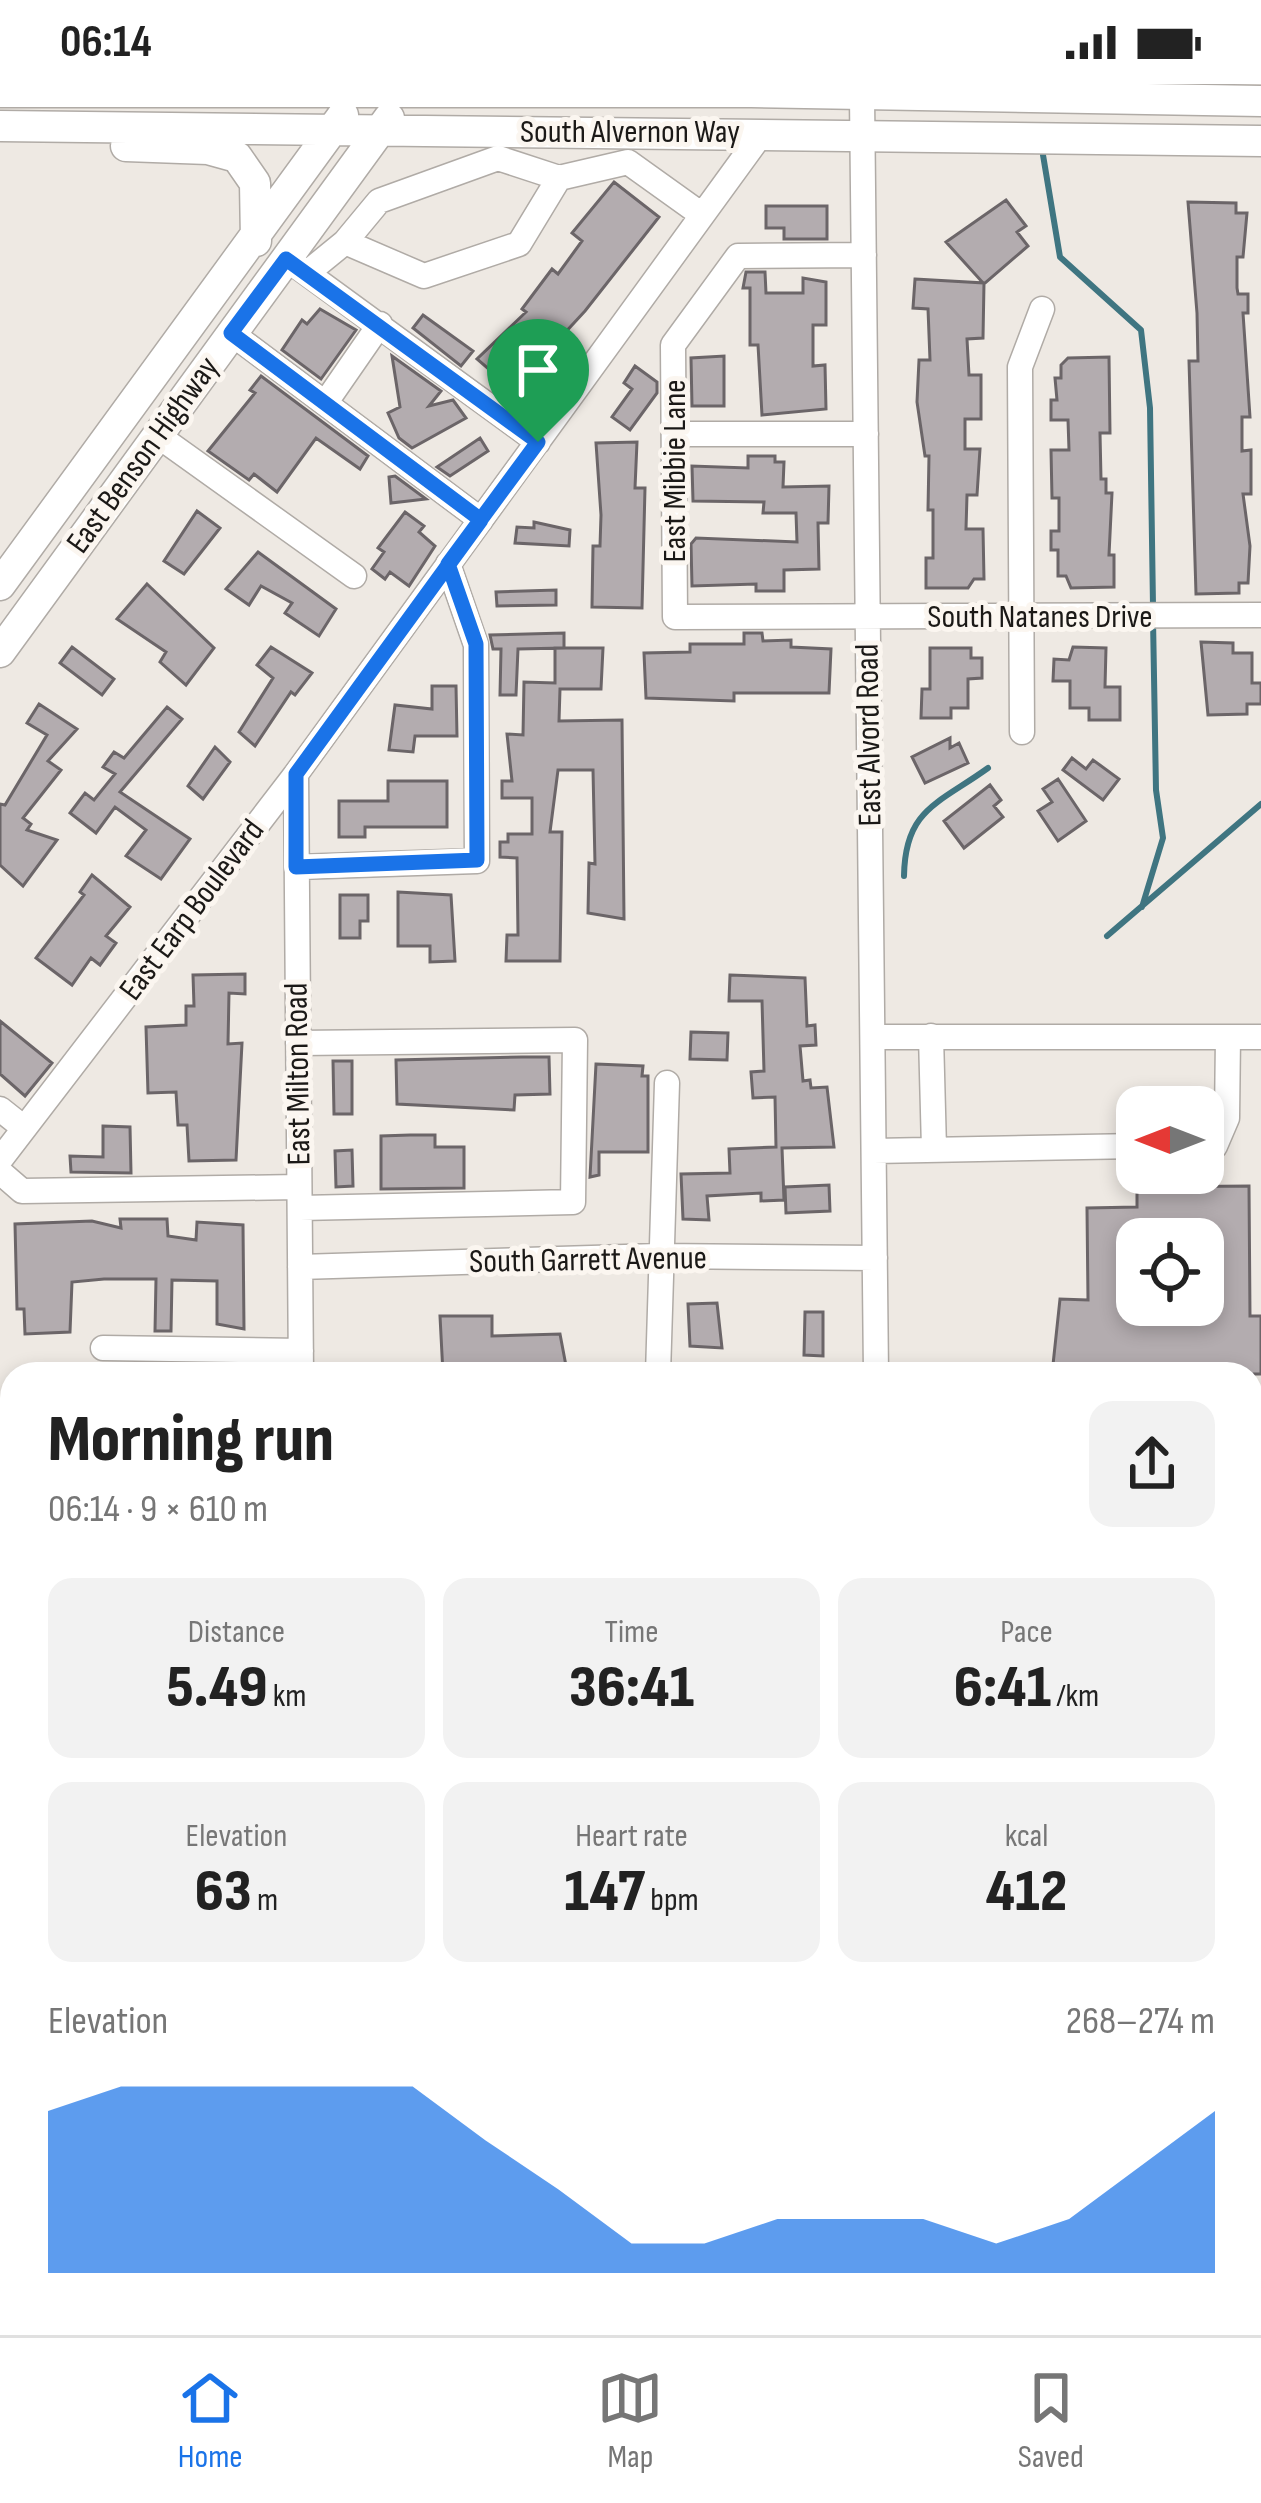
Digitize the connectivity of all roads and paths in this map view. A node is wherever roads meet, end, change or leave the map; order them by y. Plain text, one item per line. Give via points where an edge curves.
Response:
1 (733, 84) edge
2 (256, 88) edge
3 (411, 88) edge
4 (362, 89) edge
5 (0, 92) edge
6 (1198, 92) edge
7 (772, 93) junction
8 (862, 97) junction
9 (1261, 101) edge
10 (0, 126) edge
11 (333, 128) junction
12 (380, 131) junction
13 (762, 133) junction
14 (862, 134) junction
15 (1261, 141) edge
16 (0, 142) edge
17 (559, 178) junction
18 (702, 215) junction
19 (256, 241) junction
20 (345, 242) junction
21 (864, 255) junction
22 (296, 266) junction
23 (1042, 309) dead end
24 (380, 324) junction
25 (231, 333) junction
26 (326, 402) junction
27 (677, 434) junction
28 (866, 434) junction
29 (157, 435) junction
30 (538, 442) junction
31 (481, 520) junction
32 (40, 531) junction
33 (448, 564) junction
34 (61, 568) junction
35 (354, 576) dead end
36 (0, 585) edge
37 (1261, 615) edge
38 (675, 617) joint
39 (1021, 617) junction
40 (868, 619) junction
41 (0, 652) edge
42 (1022, 732) dead end
43 (296, 774) junction
44 (296, 867) junction
45 (931, 1036) junction
46 (872, 1037) junction
47 (1228, 1037) junction
48 (1261, 1037) edge
49 (298, 1043) junction
50 (667, 1083) dead end
51 (0, 1109) edge
52 (1224, 1125) edge
53 (24, 1128) junction
54 (1116, 1146) edge
55 (934, 1149) junction
56 (874, 1151) junction
57 (0, 1160) edge
58 (0, 1172) edge
59 (300, 1197) junction
60 (658, 1256) junction
61 (875, 1258) junction
62 (300, 1267) junction
63 (104, 1348) dead end
64 (288, 1362) edge
65 (301, 1362) edge
66 (658, 1362) edge
67 (876, 1362) edge

1 - 7 main road
2 - 4 main road, South Alvernon Way
2 - 5 main road, South Alvernon Way
3 - 4 main road, South Alvernon Way
3 - 7 main road, South Alvernon Way
3 - 12 main road, East Benson Highway
4 - 11 main road, East Benson Highway
6 - 8 main road, South Alvernon Way
6 - 9 main road, South Alvernon Way
7 - 8 main road, South Alvernon Way
8 - 14 street, East Alvord Road
10 - 11 main road, South Alvernon Way
11 - 12 main road, South Alvernon Way
11 - 19 main road, East Benson Highway
12 - 13 main road, South Alvernon Way
12 - 22 main road, East Benson Highway
13 - 14 main road, South Alvernon Way
13 - 18 street, East Earp Boulevard
14 - 15 main road, South Alvernon Way
14 - 21 street, East Alvord Road
16 - 19 main road via 228,153 249,167 255,183
17 - 18 street via 628,162
17 - 20 street via 498,158 379,201
17 - 20 street via 519,244 424,276
18 - 30 street, East Earp Boulevard
19 - 32 main road, East Benson Highway
20 - 22 street
21 - 27 street, East Mibbie Lane via 738,256 673,345
21 - 28 street, East Alvord Road
22 - 24 street
22 - 25 main road, East Benson Highway
23 - 39 street via 1020,367
24 - 26 street
24 - 30 street
25 - 26 street
25 - 29 main road, East Benson Highway
26 - 31 street
27 - 28 street
27 - 38 street, East Mibbie Lane
28 - 40 street, East Alvord Road
29 - 34 main road, East Benson Highway
29 - 35 street
30 - 31 street, East Earp Boulevard
31 - 33 street, East Earp Boulevard
32 - 34 main road via 63,520 74,536
32 - 36 main road, East Benson Highway
33 - 43 street, East Earp Boulevard
33 - 44 street via 476,644 477,860
34 - 41 main road, East Benson Highway
37 - 39 street, South Natanes Drive
38 - 40 street, South Natanes Drive
39 - 40 street, South Natanes Drive
39 - 42 street
40 - 46 street, East Alvord Road
43 - 44 street, East Milton Road
43 - 53 street, East Earp Boulevard
44 - 49 street, East Milton Road
45 - 46 street
45 - 47 street
45 - 55 street
46 - 56 street, East Alvord Road
47 - 48 street
47 - 52 street
49 - 59 street, East Milton Road
49 - 59 street via 574,1040 573,1202
50 - 60 street
51 - 53 street
53 - 57 street, East Earp Boulevard
54 - 55 street
55 - 56 street
56 - 61 street, East Alvord Road
58 - 59 street via 22,1190
59 - 62 street, East Milton Road
60 - 61 street, South Garrett Avenue
60 - 62 street, South Garrett Avenue
60 - 66 street
61 - 67 street, East Alvord Road
62 - 65 street, East Milton Road
63 - 64 street

